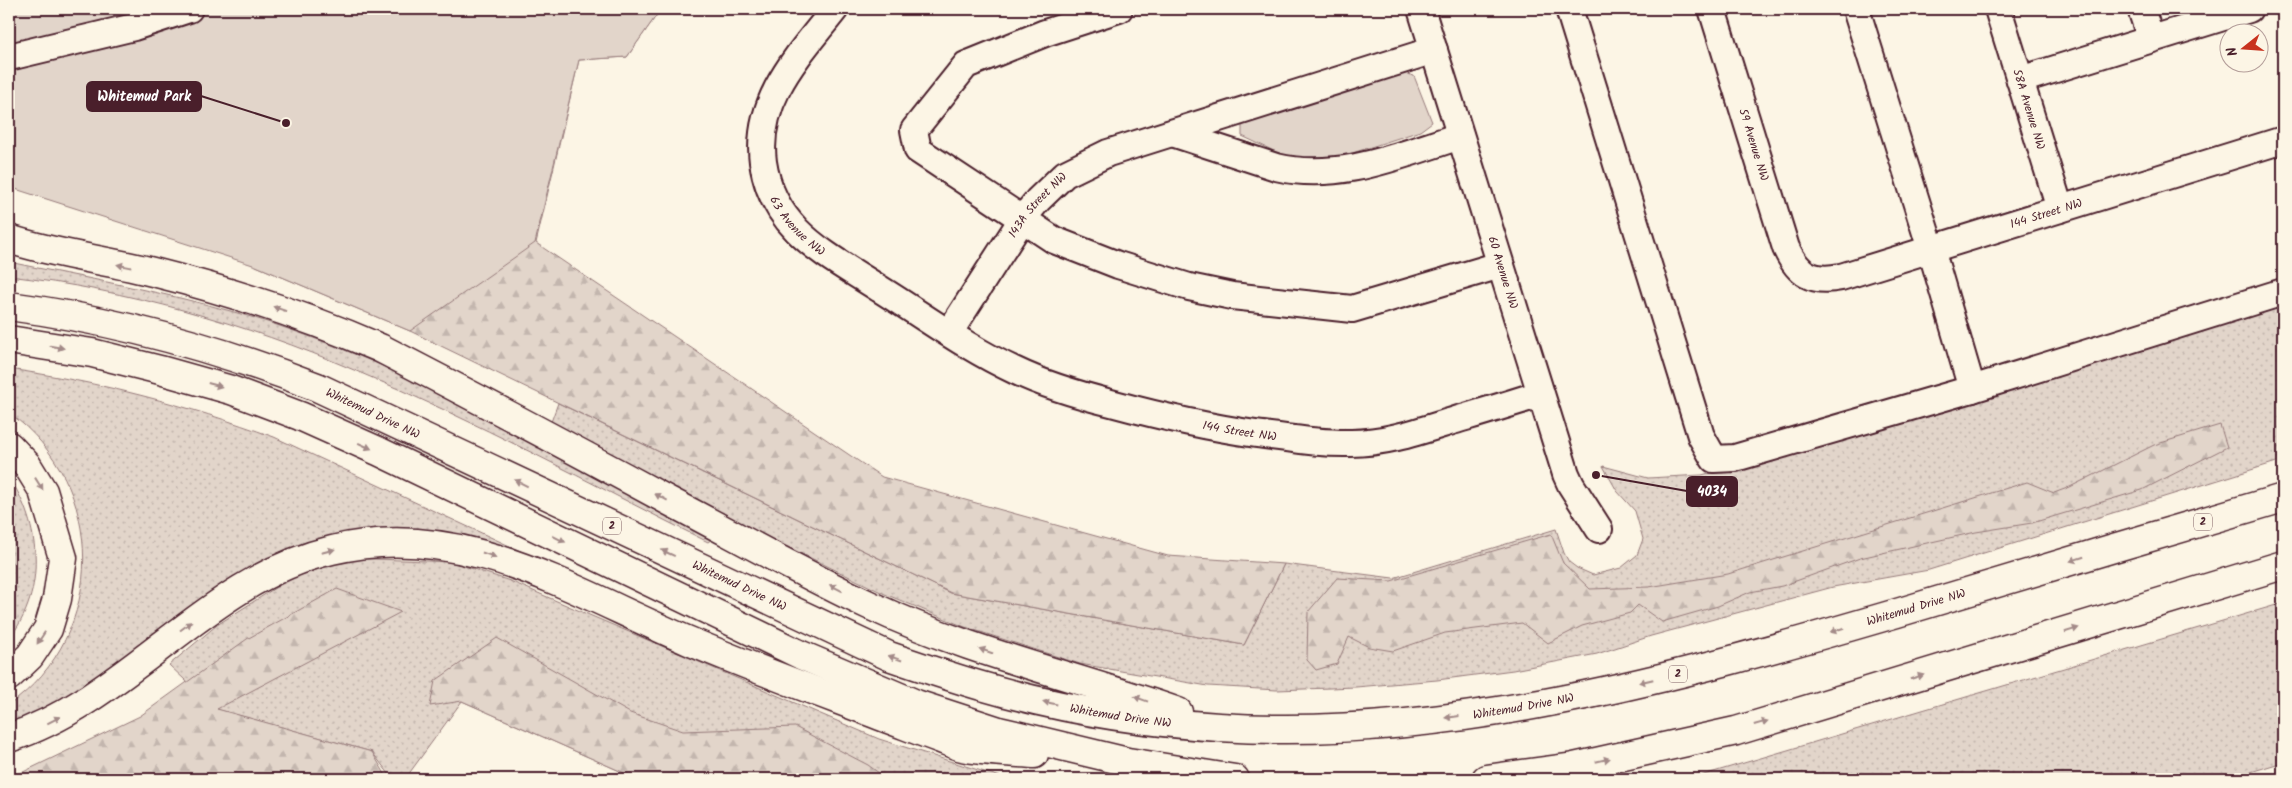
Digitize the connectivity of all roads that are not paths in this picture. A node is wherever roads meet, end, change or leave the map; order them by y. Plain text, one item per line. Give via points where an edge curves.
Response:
1 (189, 9) edge
2 (835, 9) edge
3 (1119, 9) edge
4 (1421, 9) edge
5 (1569, 9) edge
6 (1712, 9) edge
7 (1856, 9) edge
8 (1998, 9) edge
9 (2141, 9) edge
10 (2249, 9) edge
11 (2150, 39) junction
12 (1434, 50) junction
13 (9, 57) edge
14 (2020, 80) junction
15 (1172, 133) junction
16 (1460, 136) junction
17 (2283, 140) edge
18 (2060, 209) junction
19 (1023, 218) junction
20 (17, 244) edge
21 (1931, 249) junction
22 (1500, 264) junction
23 (1808, 276) joint
24 (2283, 292) edge
25 (9, 306) edge
26 (949, 333) junction
27 (9, 340) edge
28 (1972, 389) junction
29 (1540, 394) junction
30 (9, 446) edge
31 (2283, 488) edge
32 (2283, 498) edge
33 (1599, 529) dead end
34 (2124, 545) junction
35 (2283, 565) edge
36 (9, 676) edge
37 (1220, 727) junction
38 (9, 738) edge
39 (1128, 762) junction
40 (1235, 779) edge
41 (1486, 779) edge

1 - 13 street via 134,27
2 - 26 street, 63 Avenue NW via 797,57 771,98 762,138 763,162 769,185 788,222 814,246
3 - 19 street via 1045,33 966,65 914,130 918,150
4 - 12 street, 60 Avenue NW
5 - 28 street via 1701,436 1714,459 1735,458
6 - 23 street, 59 Avenue NW via 1786,248 1798,268
7 - 21 street
8 - 14 street, 58A Avenue NW
9 - 11 street
10 - 11 street
11 - 14 street
12 - 15 street, 143A Street NW
12 - 16 street, 60 Avenue NW
14 - 18 street, 58A Avenue NW
15 - 16 street via 1276,167 1322,173 1360,167
15 - 19 street, 143A Street NW via 1078,166 1053,183
16 - 22 street, 60 Avenue NW
17 - 18 street, 144 Street NW
18 - 21 street, 144 Street NW
19 - 22 street via 1054,240 1087,254 1189,287 1232,296 1344,309 1362,307
19 - 26 street, 143A Street NW
37 -> 20 highway via 1112,689 1012,660 871,606 380,348 327,325 157,273
21 - 23 street, 144 Street NW via 1836,278
21 - 28 street
22 - 29 street, 60 Avenue NW
24 - 28 street
37 -> 25 highway, Whitemud Drive NW / 2 via 1129,718 1045,702 986,688 889,656 317,387 250,361 138,329 69,314
26 - 29 street, 144 Street NW via 1009,368 1061,390 1185,422 1312,442 1351,444 1385,440
27 -> 39 highway via 92,353 240,393 378,451 801,656 916,704 998,731
29 - 33 street, 60 Avenue NW via 1571,485
30 -> 36 highway via 27,464 43,491 63,558 57,600 48,629 30,656
31 - 34 highway
32 - 34 highway, Whitemud Drive NW / 2
34 -> 37 highway, Whitemud Drive NW / 2 via 1797,642 1566,699 1497,712 1386,724
41 -> 35 highway via 1574,767 1736,731
38 -> 39 highway via 45,724 91,698 258,577 331,550 408,541 459,547 505,561 697,644 964,748
39 - 40 highway

